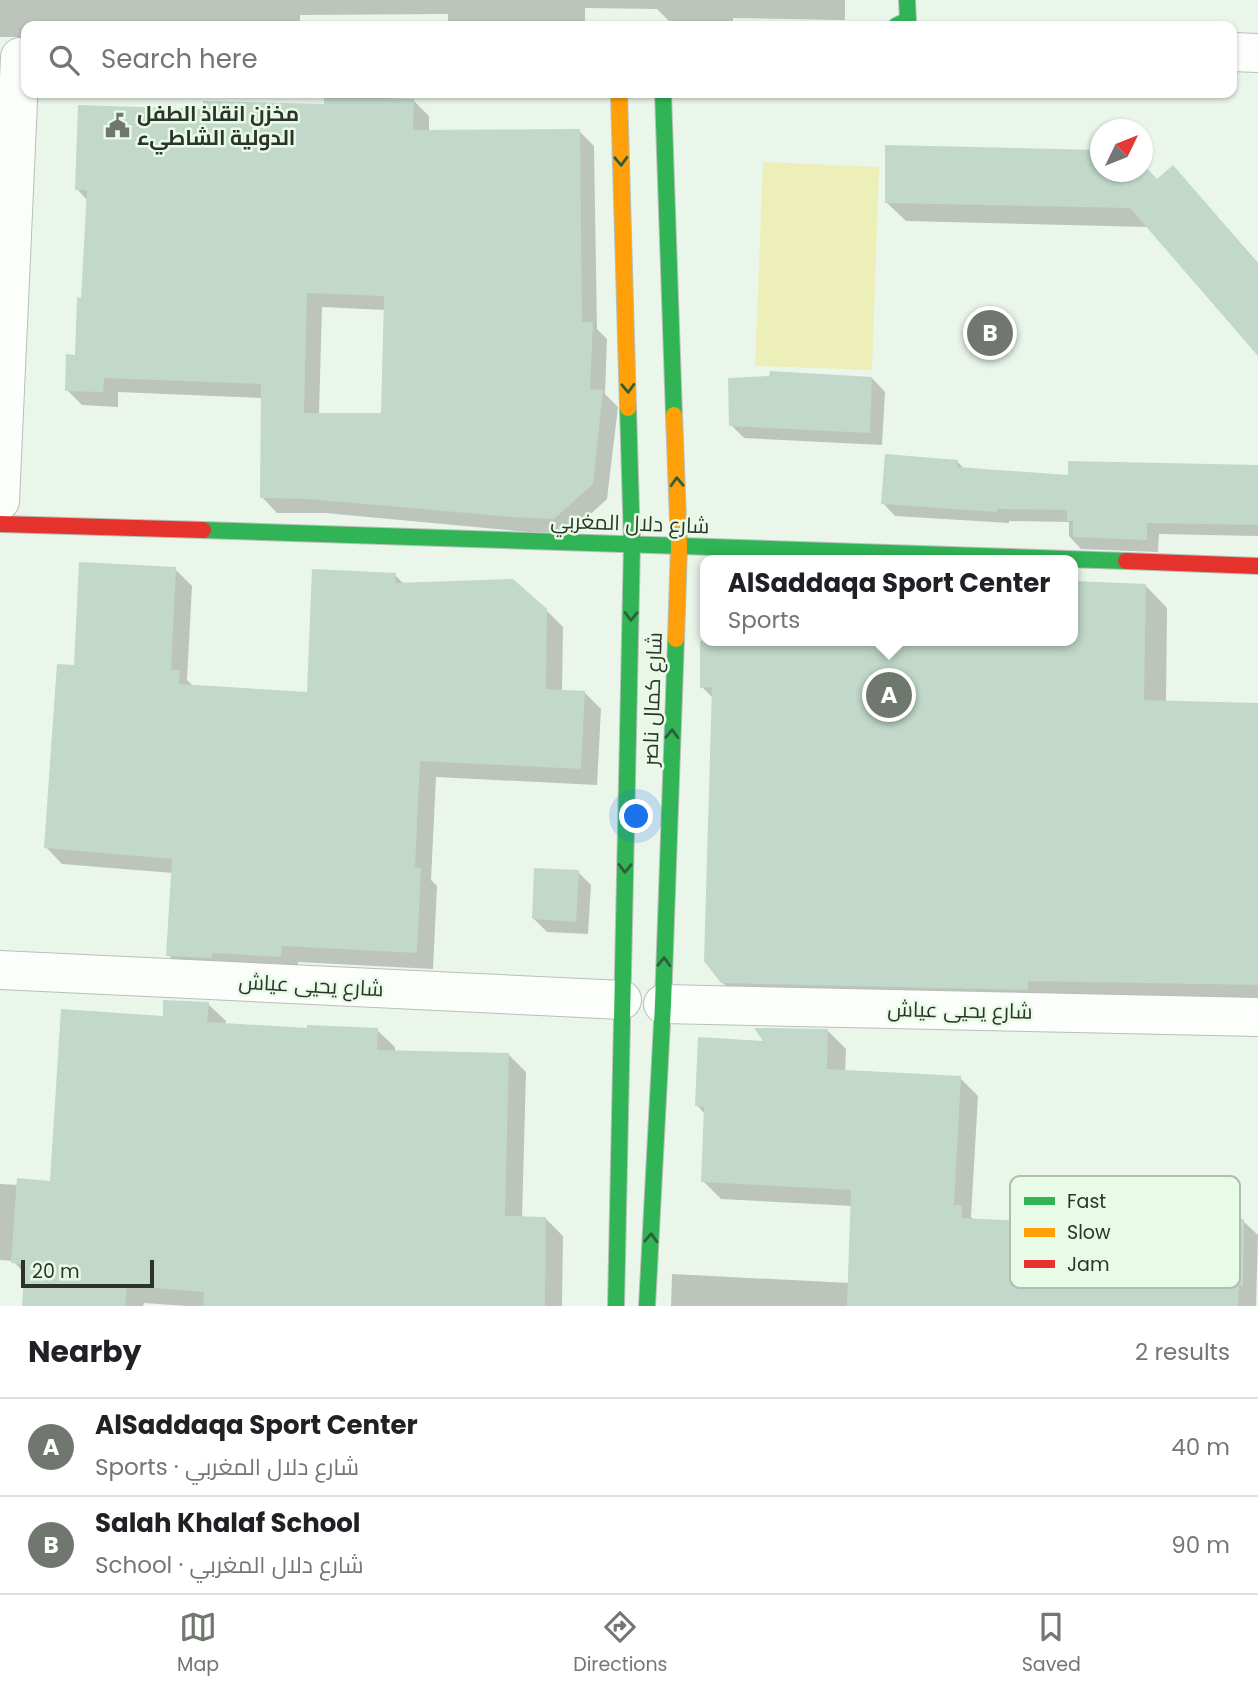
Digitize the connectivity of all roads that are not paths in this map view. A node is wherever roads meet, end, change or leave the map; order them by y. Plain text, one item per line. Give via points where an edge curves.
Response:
1 (907, 0) edge
2 (906, 21) edge
3 (1237, 52) edge
4 (1258, 53) edge
5 (15, 57) edge
6 (620, 98) edge
7 (663, 98) edge
8 (0, 501) edge
9 (0, 524) edge
10 (632, 544) junction
11 (679, 546) junction
12 (940, 555) edge
13 (1078, 560) edge
14 (1258, 566) edge
15 (0, 970) edge
16 (622, 1000) junction
17 (663, 1004) junction
18 (1258, 1017) edge
19 (616, 1306) edge
20 (648, 1306) edge

1 - 2 main road
3 - 4 street
5 - 8 street
6 -> 10 main road, شارع كمال ناصر
11 -> 7 main road, شارع كمال ناصر
9 - 10 main road, شارع دلال المغربي
10 - 11 main road, شارع دلال المغربي
10 -> 16 main road, شارع كمال ناصر
11 - 12 main road, شارع دلال المغربي
17 -> 11 main road, شارع كمال ناصر
13 - 14 main road, شارع دلال المغربي
15 - 16 street, شارع يحيى عياش
16 - 19 main road, شارع كمال ناصر
17 - 18 street, شارع يحيى عياش
20 -> 17 main road, شارع كمال ناصر

